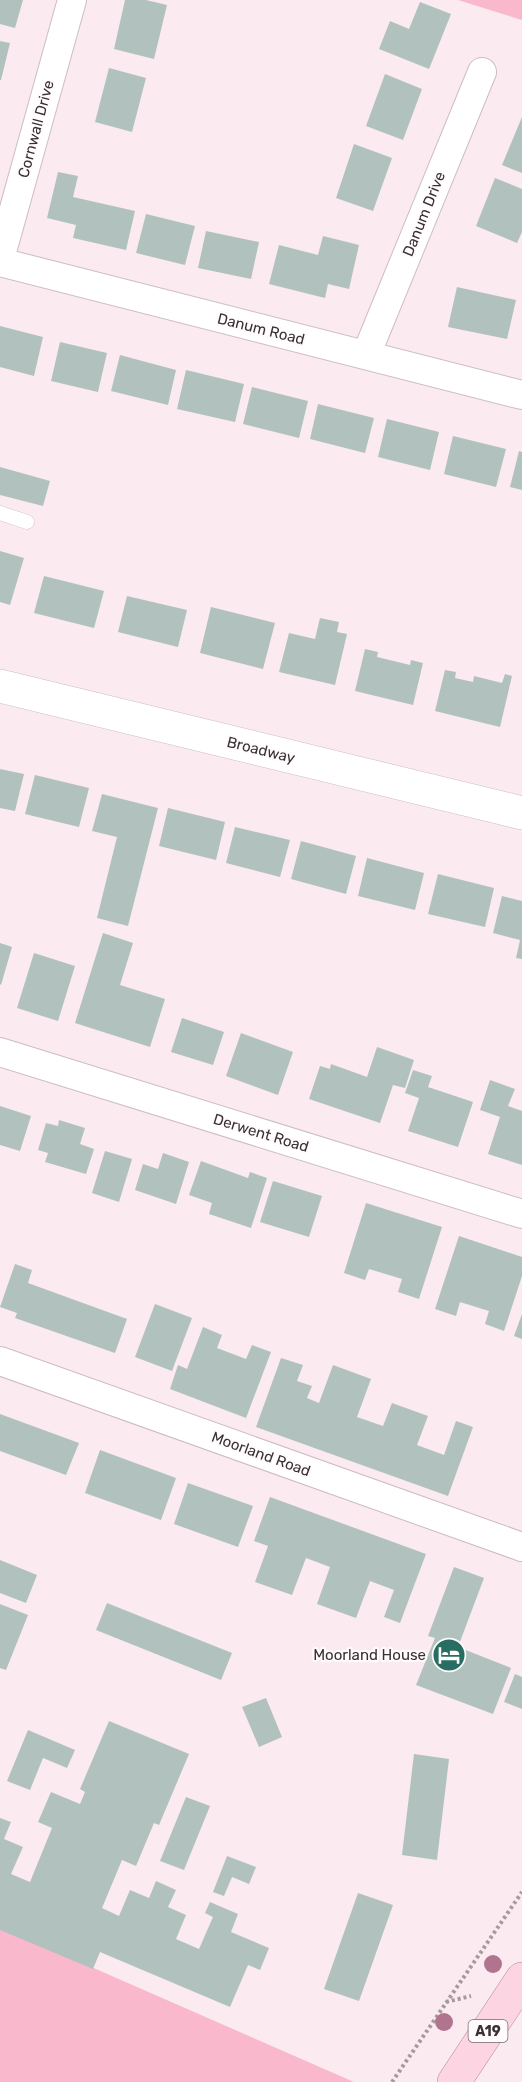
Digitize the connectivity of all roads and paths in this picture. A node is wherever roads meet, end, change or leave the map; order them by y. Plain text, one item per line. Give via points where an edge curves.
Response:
1 (72, 0) edge
2 (482, 72) dead end
3 (0, 260) edge
4 (366, 355) junction
5 (522, 395) edge
6 (0, 513) edge
7 (27, 522) dead end
8 (0, 686) edge
9 (522, 813) edge
10 (0, 1052) edge
11 (522, 1214) edge
12 (0, 1361) edge
13 (522, 1547) edge
14 (522, 1892) edge
15 (522, 1979) edge
16 (392, 2082) edge
17 (454, 2082) edge

1 - 3 street, Cornwall Drive
2 - 4 street, Danum Drive
3 - 4 street, Danum Road
4 - 5 street, Danum Road
6 - 7 lane
8 - 9 street, Broadway
10 - 11 street, Derwent Road
12 - 13 street, Moorland Road
14 - 16 path
15 - 17 main road, A19

